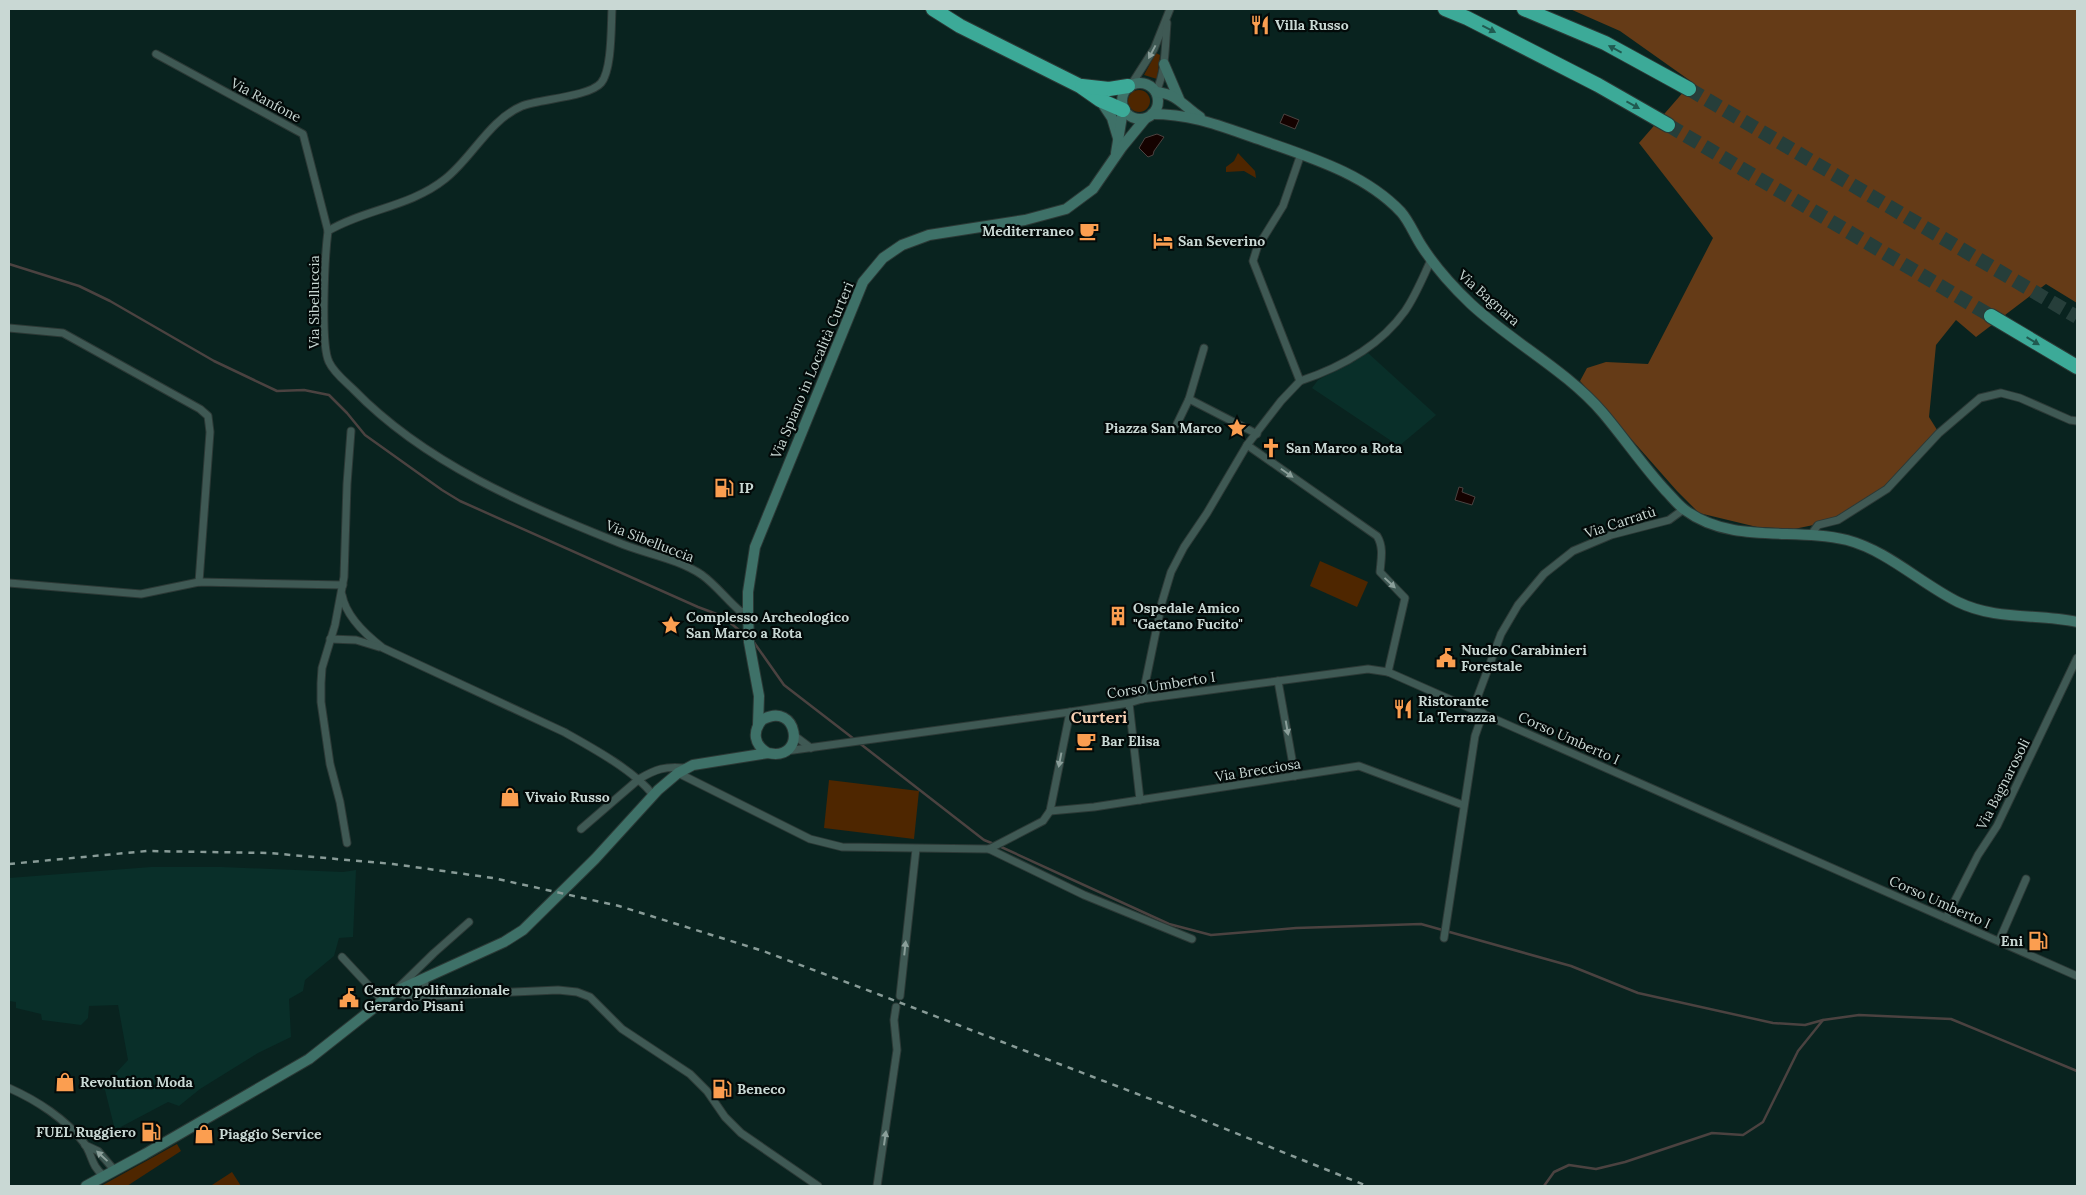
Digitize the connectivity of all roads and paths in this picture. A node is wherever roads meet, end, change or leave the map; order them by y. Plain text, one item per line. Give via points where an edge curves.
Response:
1 (612, 9) edge
2 (933, 9) edge
3 (945, 9) edge
4 (1445, 9) edge
5 (1524, 9) edge
6 (1169, 12) edge
7 (960, 26) junction
8 (156, 54) dead end
9 (1164, 64) junction
10 (1130, 85) junction
11 (1080, 86) junction
12 (1689, 89) tunnel mouth
13 (1156, 92) junction
14 (1179, 99) junction
15 (1100, 100) junction
16 (1123, 110) junction
17 (1149, 116) junction
18 (1203, 119) junction
19 (1668, 125) tunnel mouth
20 (1119, 140) junction
21 (1301, 154) junction
22 (1115, 158) junction
23 (328, 231) junction
24 (1431, 260) junction
25 (1991, 316) tunnel mouth
26 (9, 328) edge
27 (1204, 348) dead end
28 (2077, 367) edge
29 (1300, 381) junction
30 (1189, 399) junction
31 (2077, 420) edge
32 (1177, 424) dead end
33 (351, 431) dead end
34 (1257, 434) junction
35 (1247, 445) junction
36 (1684, 510) junction
37 (1810, 536) junction
38 (199, 582) junction
39 (9, 583) edge
40 (342, 589) junction
41 (748, 612) junction
42 (2077, 622) edge
43 (330, 639) junction
44 (383, 648) junction
45 (2077, 658) edge
46 (1388, 672) junction
47 (1278, 680) junction
48 (759, 696) junction
49 (1142, 699) junction
50 (1129, 703) junction
51 (1473, 709) junction
52 (1070, 712) junction
53 (1483, 713) junction
54 (775, 715) junction
55 (758, 725) junction
56 (795, 736) junction
57 (756, 738) junction
58 (811, 748) junction
59 (786, 751) junction
60 (768, 753) junction
61 (740, 758) junction
62 (681, 770) junction
63 (1295, 776) junction
64 (638, 779) junction
65 (653, 795) junction
66 (1140, 800) junction
67 (1463, 805) junction
68 (1050, 811) junction
69 (581, 829) dead end
70 (347, 843) dead end
71 (991, 848) junction
72 (916, 849) junction
73 (2026, 879) dead end
74 (1946, 918) junction
75 (469, 922) dead end
76 (1444, 938) dead end
77 (1192, 939) dead end
78 (1999, 941) junction
79 (342, 957) dead end
80 (2077, 976) edge
81 (422, 979) junction
82 (394, 992) junction
83 (432, 995) junction
84 (900, 996) dead end
85 (383, 1001) junction
86 (896, 1007) dead end
87 (9, 1088) edge
88 (86, 1145) junction
89 (114, 1171) junction
90 (104, 1176) junction
91 (86, 1186) edge
92 (818, 1186) edge
93 (877, 1186) edge

1 - 23 street via 606,74 600,84 575,95 523,106 506,114 446,179 419,197 340,223
2 - 7 highway
3 - 7 highway
4 -> 19 highway via 1598,85
12 -> 5 highway via 1605,43
6 - 9 street
6 -> 10 street via 1154,49
7 - 11 highway
8 - 23 street, Via Ranfone via 303,134
9 - 13 street
9 - 14 main road
10 - 11 highway via 1108,89
10 - 13 main road via 1142,83
10 - 16 main road via 1121,99
11 - 15 highway
13 - 14 main road, Via Bagnara
13 - 17 main road via 1158,105
14 - 18 main road, Via Bagnara
15 - 16 highway
15 - 20 main road via 1112,118
16 - 17 main road via 1133,118
16 - 20 main road, Via Spiano in Località Curteri
17 - 18 main road, Via Bagnara via 1172,114
17 - 22 main road, Via Spiano in Località Curteri
18 - 21 main road, Via Bagnara
20 - 22 main road, Via Spiano in Località Curteri
21 - 24 main road, Via Bagnara via 1352,176 1386,198 1403,214
21 - 29 street via 1283,206 1257,248 1253,261
22 - 41 main road, Via Spiano in Località Curteri via 1093,188 1066,209 1024,220 929,235 902,245 883,258 863,282 755,547
23 - 41 street, Via Sibelluccia via 324,304 326,352 329,363 371,408 409,437 474,477 583,529 686,566 702,576 740,611
24 - 29 street via 1412,300 1384,336 1339,364
24 - 36 main road, Via Bagnara via 1473,306 1567,379 1602,412
25 -> 28 highway
26 - 38 street via 63,333 208,416 210,439
27 - 30 street
29 - 34 street
30 - 32 street
30 - 34 street
31 - 37 street via 2001,393 1980,398 1939,433 1887,490 1838,520 1818,524
33 - 40 street
34 - 35 street
35 -> 46 street via 1380,540 1380,572 1405,598
35 - 49 street via 1170,572
36 - 37 main road, Via Bagnara via 1704,522 1727,529
36 - 51 street, Via Carratù via 1669,520 1611,536 1573,551 1544,574 1518,605 1501,634
37 - 42 main road, Via Bagnara via 1863,546 1967,605 1994,614
38 - 39 street via 140,594
38 - 40 street
40 - 43 street
40 - 44 street via 344,605 366,635
41 - 48 main road, Via Spiano in Località Curteri via 749,642
43 - 44 street via 356,640
43 - 70 street via 322,668 321,702
44 - 64 street via 564,732
45 - 74 street, Via Bagnarosoli via 1997,826 1978,855
46 - 47 street, Corso Umberto I via 1368,669
46 - 51 street, Corso Umberto I
47 - 49 street, Corso Umberto I
47 -> 63 street
48 - 54 main road, Via Spiano in Località Curteri
48 - 55 main road, Via Spiano in Località Curteri
49 - 50 street, Corso Umberto I
50 - 52 street, Corso Umberto I
50 - 66 street
51 - 53 street, Corso Umberto I
52 - 58 street, Corso Umberto I
52 -> 68 street
53 - 67 street via 1475,736
53 - 74 street, Corso Umberto I
54 - 55 main road
54 - 56 main road via 787,719
55 - 57 main road
56 - 58 street
56 - 59 main road
57 - 60 main road via 762,750
57 - 61 main road
58 - 59 street, Corso Umberto I
59 - 60 main road
60 - 61 main road
61 - 62 main road via 693,764
62 - 64 street via 668,767
62 - 65 main road
62 - 72 street via 685,778 810,839 842,847
63 - 66 street, Via Brecciosa
63 - 67 street, Via Brecciosa via 1360,766
64 - 65 street
64 - 69 street
65 - 81 main road via 595,859 523,930 504,942
66 - 68 street, Via Brecciosa
67 - 76 street
68 - 71 street via 1043,821
71 - 72 street
71 - 77 street via 1084,895
84 -> 72 street
73 - 78 street
74 - 78 street, Corso Umberto I
75 - 82 street
78 - 80 street, Corso Umberto I
79 - 85 street
81 - 82 main road
81 - 83 street
82 - 83 street via 410,997
82 - 85 main road
83 - 92 street via 558,990 590,997 622,1029 690,1074 707,1091 725,1118 741,1132
85 - 89 main road via 309,1059
93 -> 86 street via 897,1050
87 - 88 street via 37,1102 64,1122
89 -> 88 street via 98,1151
88 - 90 street via 98,1171
89 - 90 main road
90 - 91 main road

